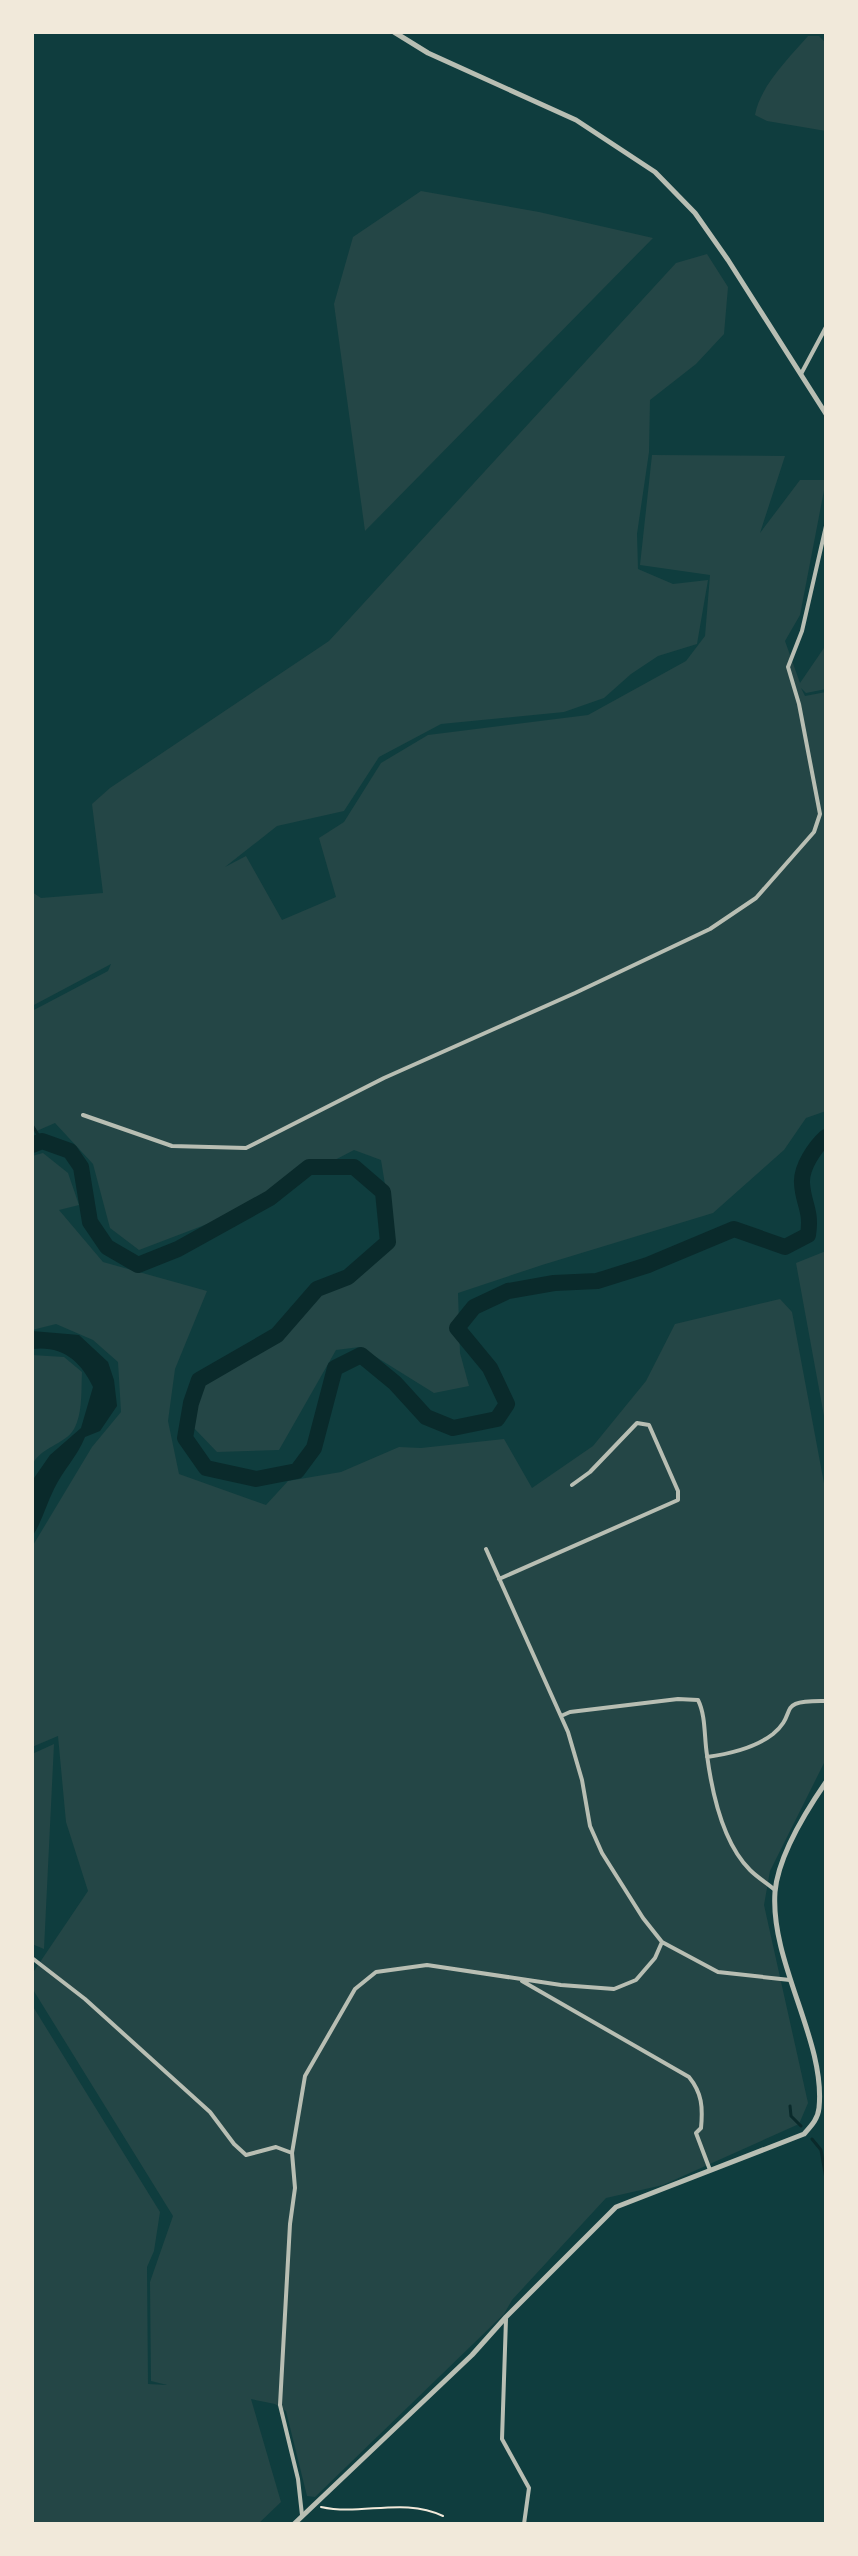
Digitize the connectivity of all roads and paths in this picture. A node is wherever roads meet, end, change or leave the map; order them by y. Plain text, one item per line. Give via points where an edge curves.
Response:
1 (394, 32) edge
2 (826, 327) edge
3 (801, 374) junction
4 (826, 414) edge
5 (826, 526) edge
6 (83, 1115) dead end
7 (572, 1485) dead end
8 (486, 1549) dead end
9 (499, 1579) junction
10 (826, 1701) edge
11 (561, 1716) junction
12 (707, 1757) junction
13 (826, 1782) edge
14 (775, 1890) junction
15 (662, 1942) junction
16 (32, 1958) edge
17 (516, 1978) junction
18 (790, 1980) junction
19 (292, 2153) junction
20 (710, 2170) junction
21 (506, 2317) junction
22 (316, 2506) junction
23 (302, 2515) junction
24 (443, 2516) dead end
25 (294, 2524) edge
26 (524, 2524) edge

1 - 3 street via 428,53 576,120 655,172 695,213
2 - 3 street
3 - 4 street
5 - 6 street via 802,631 788,667 820,814 814,832 756,898 710,929 384,1078 246,1148 172,1146
7 - 9 street via 637,1423 644,1423 678,1500
8 - 9 street
9 - 11 street
10 - 12 street via 794,1703 776,1731 757,1744
11 - 12 street via 692,1698 701,1708
11 - 15 street via 602,1853
12 - 14 street via 729,1839 750,1870
13 - 14 street via 801,1819
14 - 18 street
15 - 17 street via 636,1980 614,1989
15 - 18 street via 718,1972
16 - 19 street via 210,2112 246,2155 276,2147
17 - 19 street via 427,1965 376,1972 363,1981 305,2076
17 - 20 street via 689,2077 699,2089 701,2128 696,2133
18 - 20 street via 816,2063 816,2120 804,2134
19 - 23 street via 295,2188 280,2405
20 - 21 street via 616,2207
21 - 22 street
21 - 26 street via 502,2439 529,2488
22 - 23 street
22 - 24 path via 343,2512 403,2505
23 - 25 street

